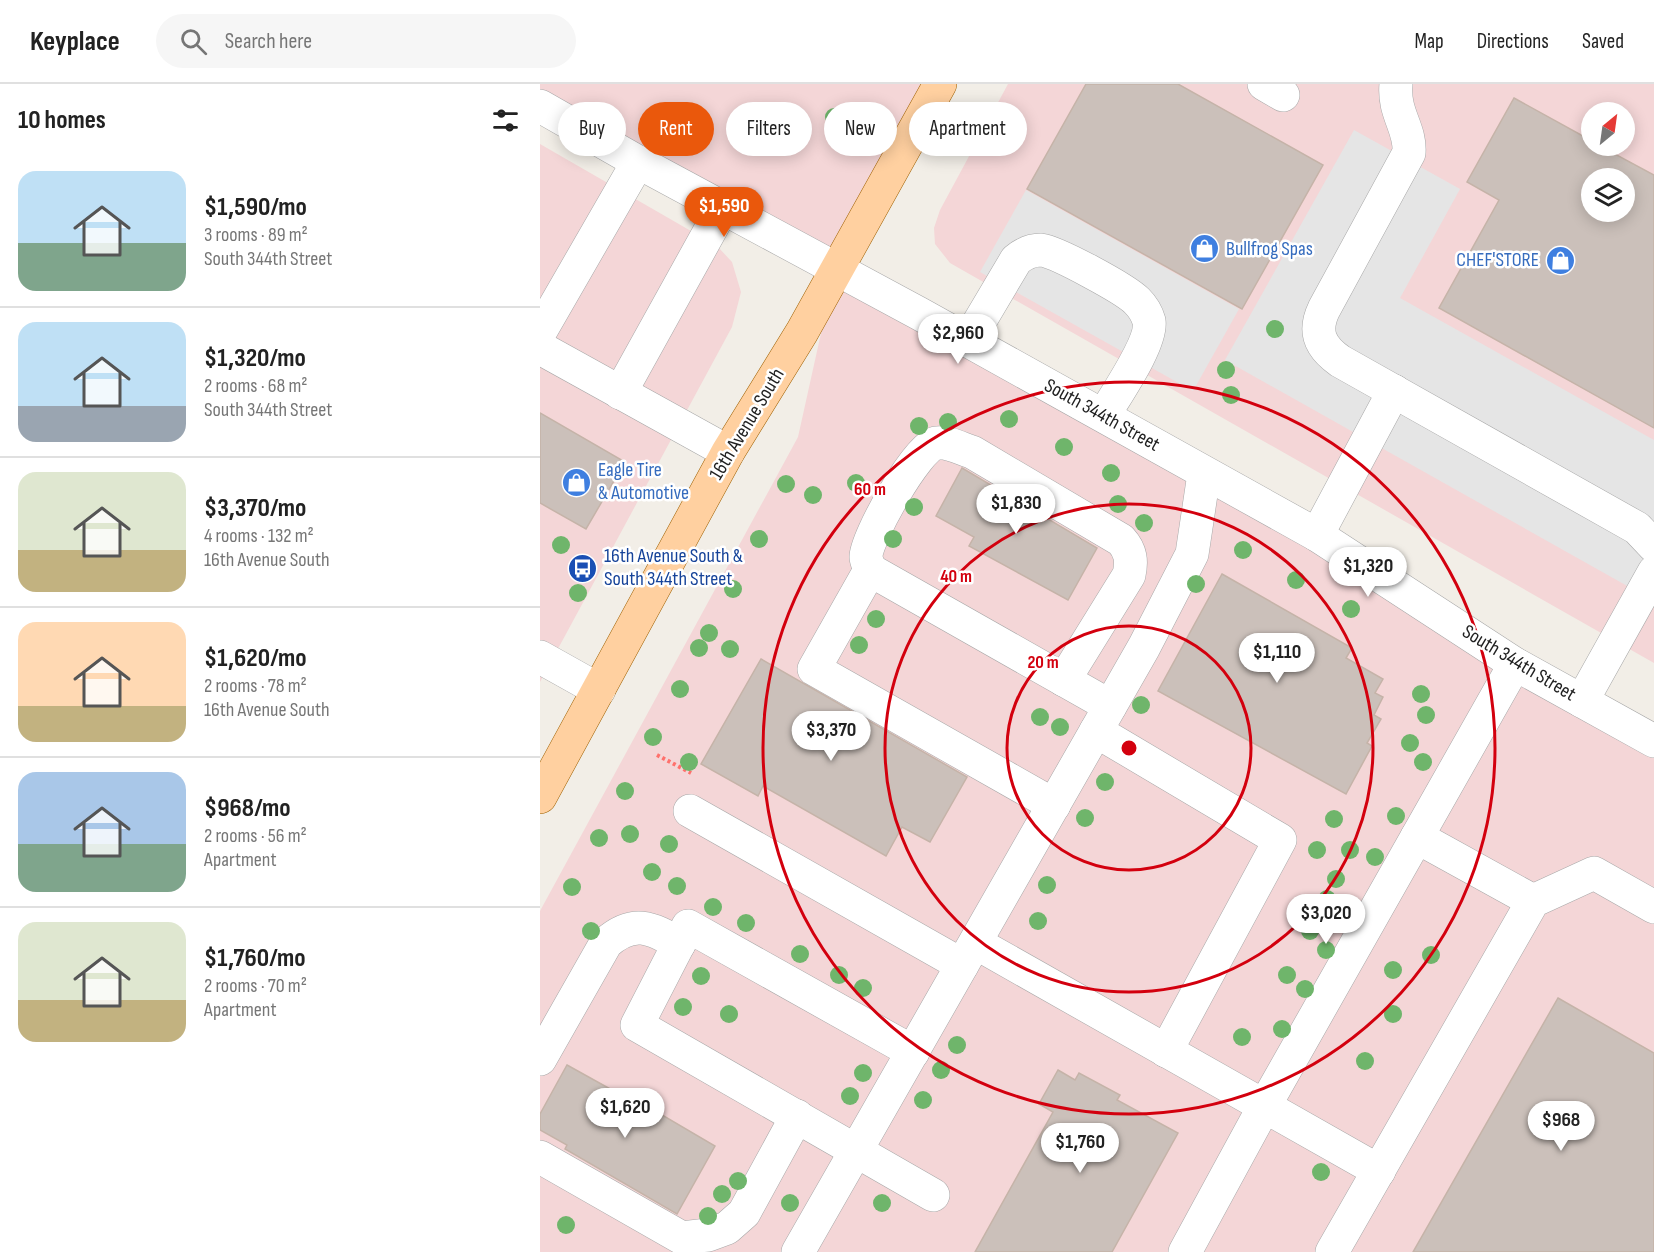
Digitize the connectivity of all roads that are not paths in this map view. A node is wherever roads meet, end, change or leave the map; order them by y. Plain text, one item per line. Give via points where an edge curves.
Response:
1 (940, 84) edge
2 (1396, 84) edge
3 (540, 106) edge
4 (638, 162) junction
5 (722, 208) junction
6 (835, 270) junction
7 (540, 332) edge
8 (968, 341) junction
9 (540, 348) edge
10 (1394, 391) junction
11 (620, 393) junction
12 (1104, 415) junction
13 (728, 452) junction
14 (1204, 474) junction
15 (1317, 535) junction
16 (1654, 546) edge
17 (870, 570) junction
18 (1654, 572) edge
19 (540, 657) edge
20 (1515, 663) junction
21 (1064, 680) junction
22 (599, 690) junction
23 (1582, 701) junction
24 (1103, 719) junction
25 (1654, 741) edge
26 (540, 797) edge
27 (1054, 805) junction
28 (690, 811) dead end
29 (1417, 837) junction
30 (1533, 901) junction
31 (1654, 907) edge
32 (679, 944) junction
33 (969, 954) junction
34 (1166, 1051) junction
35 (914, 1052) junction
36 (540, 1059) edge
37 (1265, 1105) junction
38 (797, 1116) junction
39 (857, 1149) junction
40 (540, 1157) edge
41 (1379, 1171) junction
42 (933, 1195) dead end
43 (798, 1252) edge
44 (1185, 1252) edge
45 (1332, 1252) edge

1 - 6 main road, 16th Avenue South
2 - 10 street via 1395,100 1410,141 1409,153 1324,309 1318,331 1328,353
3 - 4 street, South 344th Street
4 - 5 street, South 344th Street
4 - 7 street
5 - 6 street, South 344th Street
5 - 11 street
6 - 8 street, South 344th Street
6 - 13 main road, 16th Avenue South
8 - 12 street, South 344th Street
8 - 12 street via 1016,260 1038,250 1060,256 1128,295 1142,307 1149,321 1142,348
9 - 11 street
10 - 15 street
10 - 16 street via 1637,528
11 - 13 street
12 - 14 street, South 344th Street
13 - 22 main road, 16th Avenue South
14 - 15 street, South 344th Street
14 - 24 street via 1192,554
15 - 20 street, South 344th Street
17 - 21 street
17 - 21 street via 866,556 870,542 918,456 935,444 972,453 1129,548 1130,575
17 - 27 street via 814,669
18 - 23 street
19 - 22 street
20 - 23 street, South 344th Street
20 - 29 street
21 - 24 street
22 - 26 main road, 16th Avenue South
23 - 25 street, South 344th Street
24 - 27 street
24 - 34 street via 1280,840
27 - 33 street
28 - 33 street
29 - 30 street
29 - 37 street
30 - 31 street via 1594,873
30 - 41 street
32 - 35 street via 688,926
32 - 36 street via 652,928 616,934 606,943
32 - 38 street via 637,1025
33 - 34 street
33 - 35 street
34 - 37 street
35 - 39 street
37 - 41 street
37 - 44 street
38 - 39 street
38 - 40 street via 744,1213 727,1228 695,1238 682,1238
39 - 42 street
39 - 43 street
41 - 45 street

